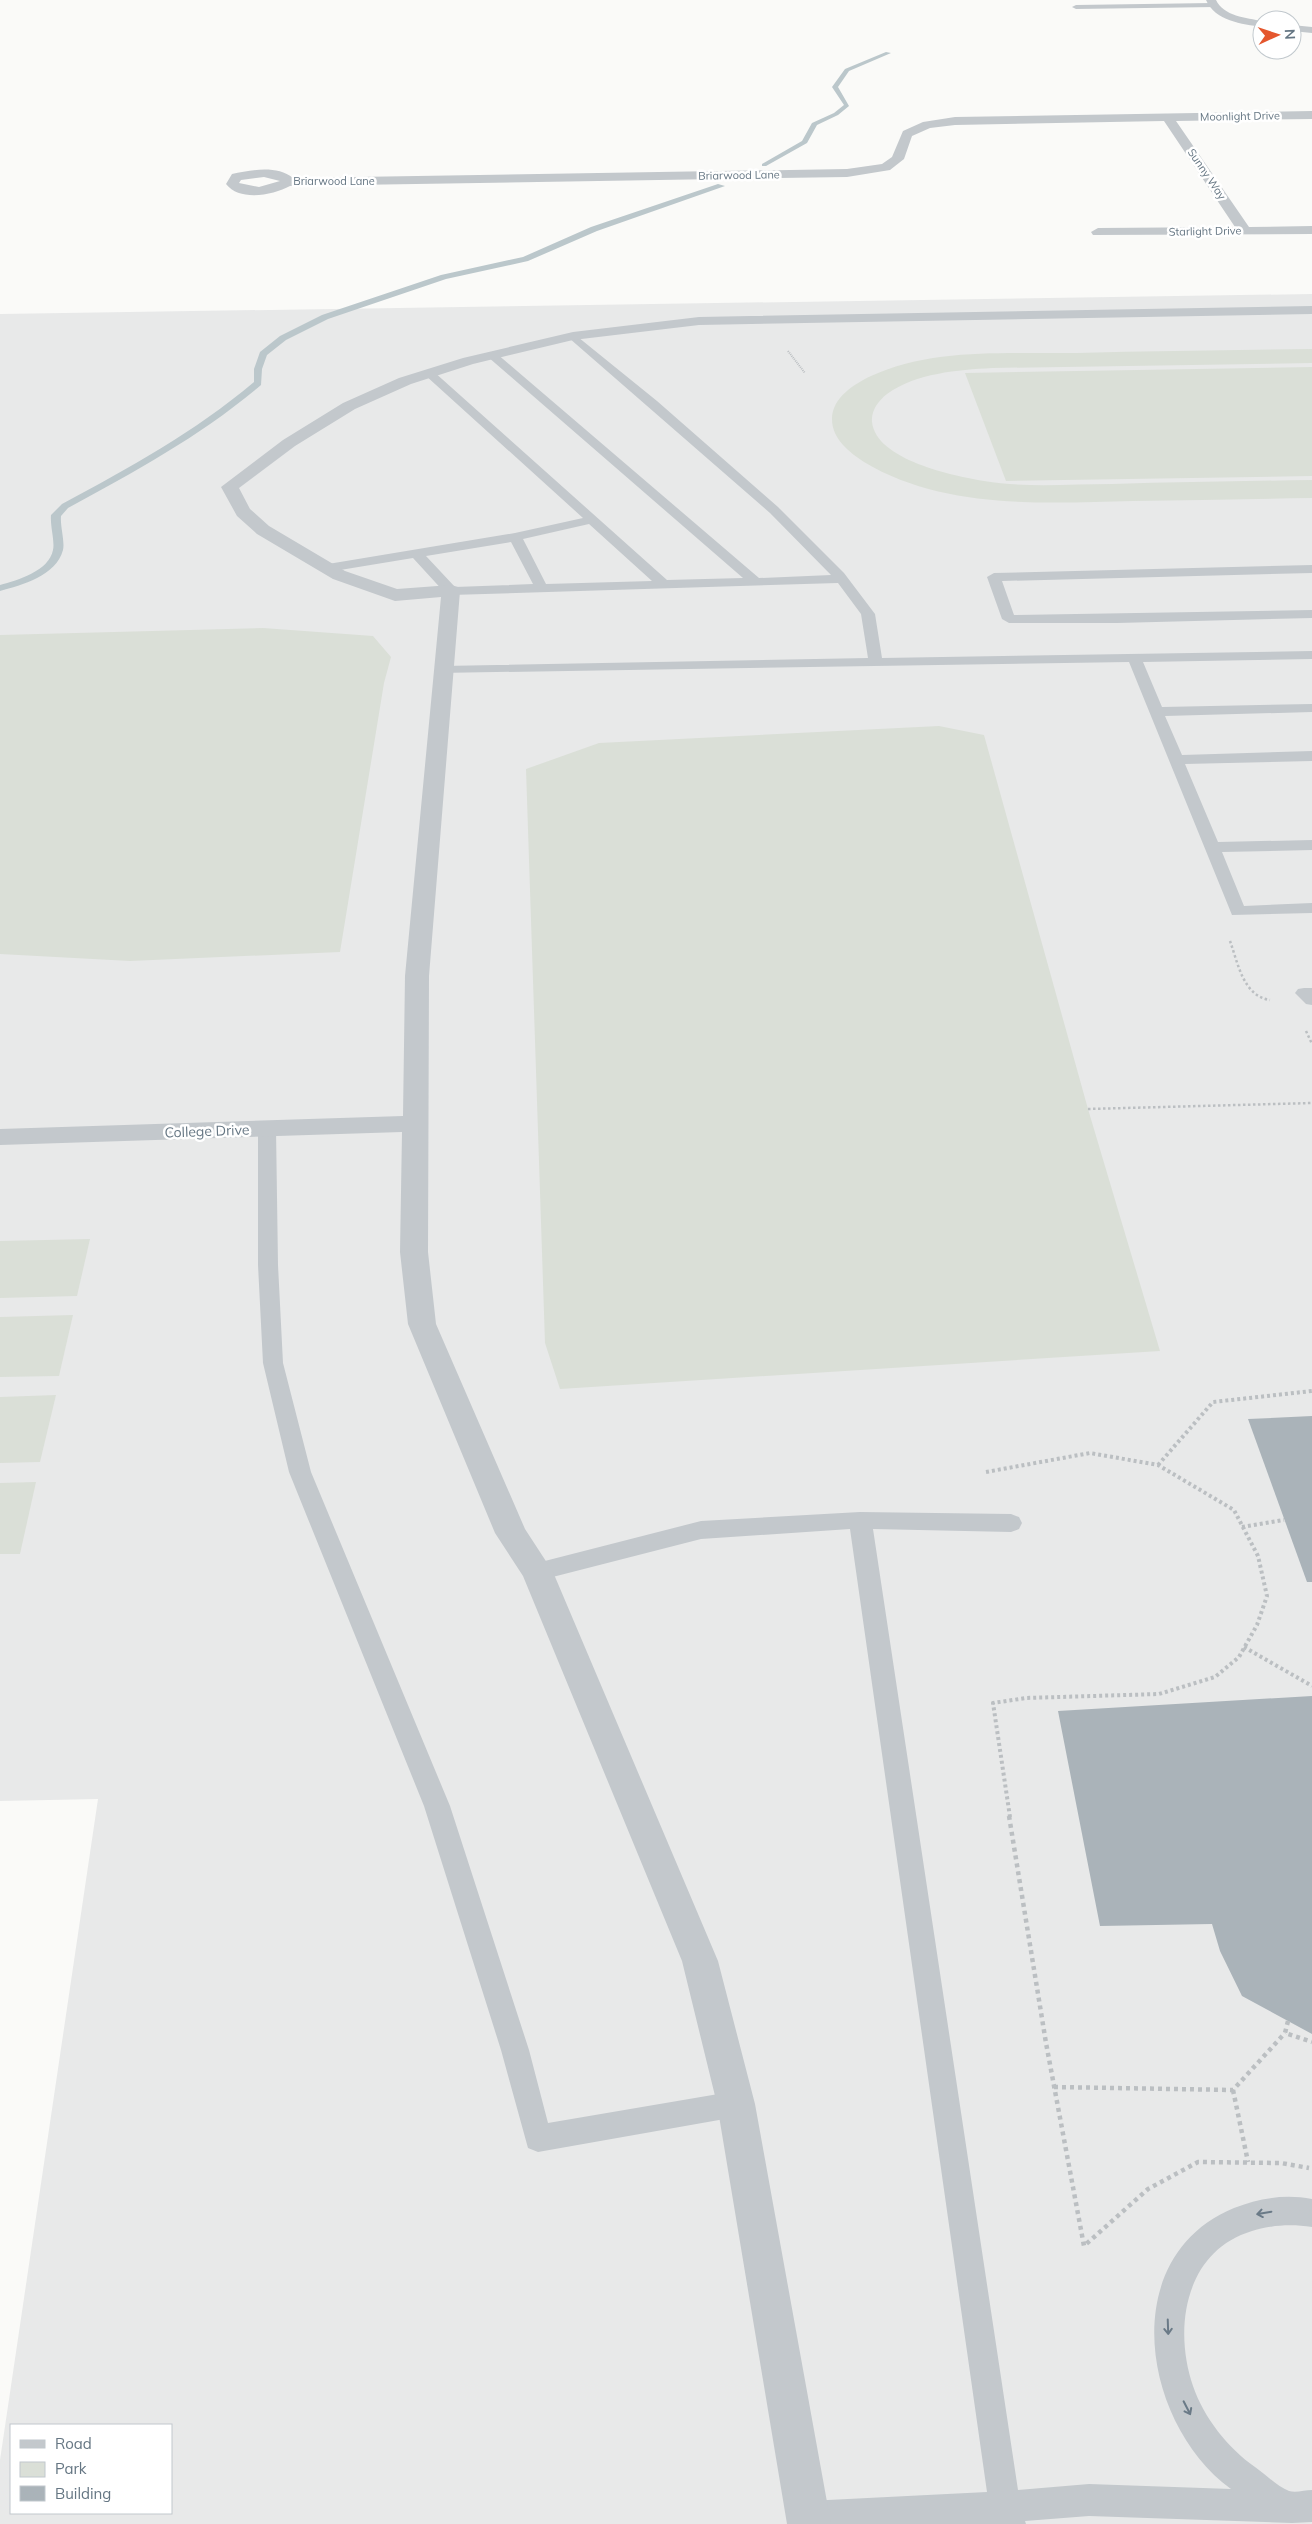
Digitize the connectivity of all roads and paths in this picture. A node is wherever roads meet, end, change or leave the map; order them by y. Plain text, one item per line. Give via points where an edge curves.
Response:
1 (1212, 2) edge
2 (1076, 7) dead end
3 (1252, 21) edge
4 (1312, 115) edge
5 (1168, 118) junction
6 (286, 182) dead end
7 (1312, 230) edge
8 (1245, 231) junction
9 (1098, 232) dead end
10 (1312, 310) edge
11 (573, 336) junction
12 (492, 355) junction
13 (429, 373) junction
14 (592, 520) junction
15 (515, 538) junction
16 (416, 553) junction
17 (328, 568) junction
18 (1312, 569) edge
19 (842, 580) junction
20 (756, 582) junction
21 (664, 585) junction
22 (541, 588) junction
23 (451, 591) junction
24 (1312, 614) edge
25 (1312, 655) edge
26 (1134, 658) junction
27 (876, 663) junction
28 (443, 670) junction
29 (1312, 708) edge
30 (1156, 712) junction
31 (1312, 756) edge
32 (1176, 760) junction
33 (1312, 845) edge
34 (1211, 847) junction
35 (1312, 908) edge
36 (1238, 911) junction
37 (1312, 993) edge
38 (1272, 1000) dead end
39 (1312, 1000) edge
40 (1305, 1028) dead end
41 (1312, 1044) edge
42 (1312, 1103) edge
43 (1088, 1109) dead end
44 (415, 1124) junction
45 (267, 1129) junction
46 (0, 1137) edge
47 (1312, 1391) edge
48 (1158, 1465) junction
49 (986, 1472) dead end
50 (860, 1520) junction
51 (1284, 1520) dead end
52 (1011, 1523) dead end
53 (1242, 1527) junction
54 (537, 1572) junction
55 (1244, 1647) junction
56 (1312, 1686) edge
57 (1288, 2021) dead end
58 (1284, 2033) junction
59 (1312, 2042) edge
60 (1054, 2087) junction
61 (1234, 2090) junction
62 (736, 2104) junction
63 (1248, 2162) junction
64 (1312, 2169) edge
65 (1312, 2212) edge
66 (1300, 2506) edge
67 (1008, 2516) edge
68 (808, 2521) edge

1 - 2 lane
1 - 3 street via 1220,12
4 - 5 street, Moonlight Drive
5 - 6 street, Briarwood Lane via 979,119 927,125 907,134 898,159 886,167 847,173
5 - 8 street, Sunny Way
7 - 8 street, Starlight Drive
8 - 9 street, Starlight Drive
10 - 11 street via 717,320
11 - 12 street
11 - 19 lane via 774,510
12 - 13 street
12 - 20 lane
13 - 14 lane
13 - 17 street via 348,406 289,443 230,487 243,512 262,530
14 - 15 lane
14 - 21 lane
15 - 16 lane
15 - 22 lane
16 - 17 lane
16 - 23 lane
17 - 23 street via 395,595
18 - 24 lane via 994,576 1009,619
19 - 20 lane
19 - 27 lane via 868,614
20 - 21 lane
21 - 22 lane
22 - 23 lane
23 - 28 street
25 - 26 lane
26 - 27 lane
26 - 30 lane
27 - 28 lane
28 - 44 street via 417,976
29 - 30 lane
30 - 32 lane
31 - 32 lane
32 - 34 lane
33 - 34 lane
34 - 36 lane
35 - 36 lane
36 - 38 path via 1229,944 1248,989 1263,999
37 - 39 lane via 1304,993
40 - 41 path
42 - 43 path
44 - 45 street, College Drive
44 - 54 street via 414,1252 422,1324 511,1533
45 - 46 street, College Drive
45 - 62 lane via 273,1363 300,1472 437,1806 515,2050 538,2138
47 - 48 path via 1213,1402
48 - 49 path via 1090,1454
48 - 53 path via 1234,1510
50 - 52 lane
50 - 54 lane via 701,1530
50 - 67 lane
51 - 53 path
53 - 55 path via 1258,1556 1267,1596 1257,1625
54 - 62 street via 700,1961
55 - 56 path
55 - 60 path via 1239,1657 1215,1676 1159,1694 1026,1698 993,1703 1006,1801
57 - 58 path
58 - 59 path
58 - 61 path
60 - 61 path
60 - 63 path via 1084,2246 1148,2189 1198,2162
61 - 63 path
62 - 68 street
63 - 64 path via 1281,2163
65 -> 66 lane via 1262,2212 1226,2225 1197,2248 1177,2280 1168,2319 1170,2363 1185,2407 1211,2448 1247,2483
66 - 67 lane via 1089,2500
67 - 68 lane

